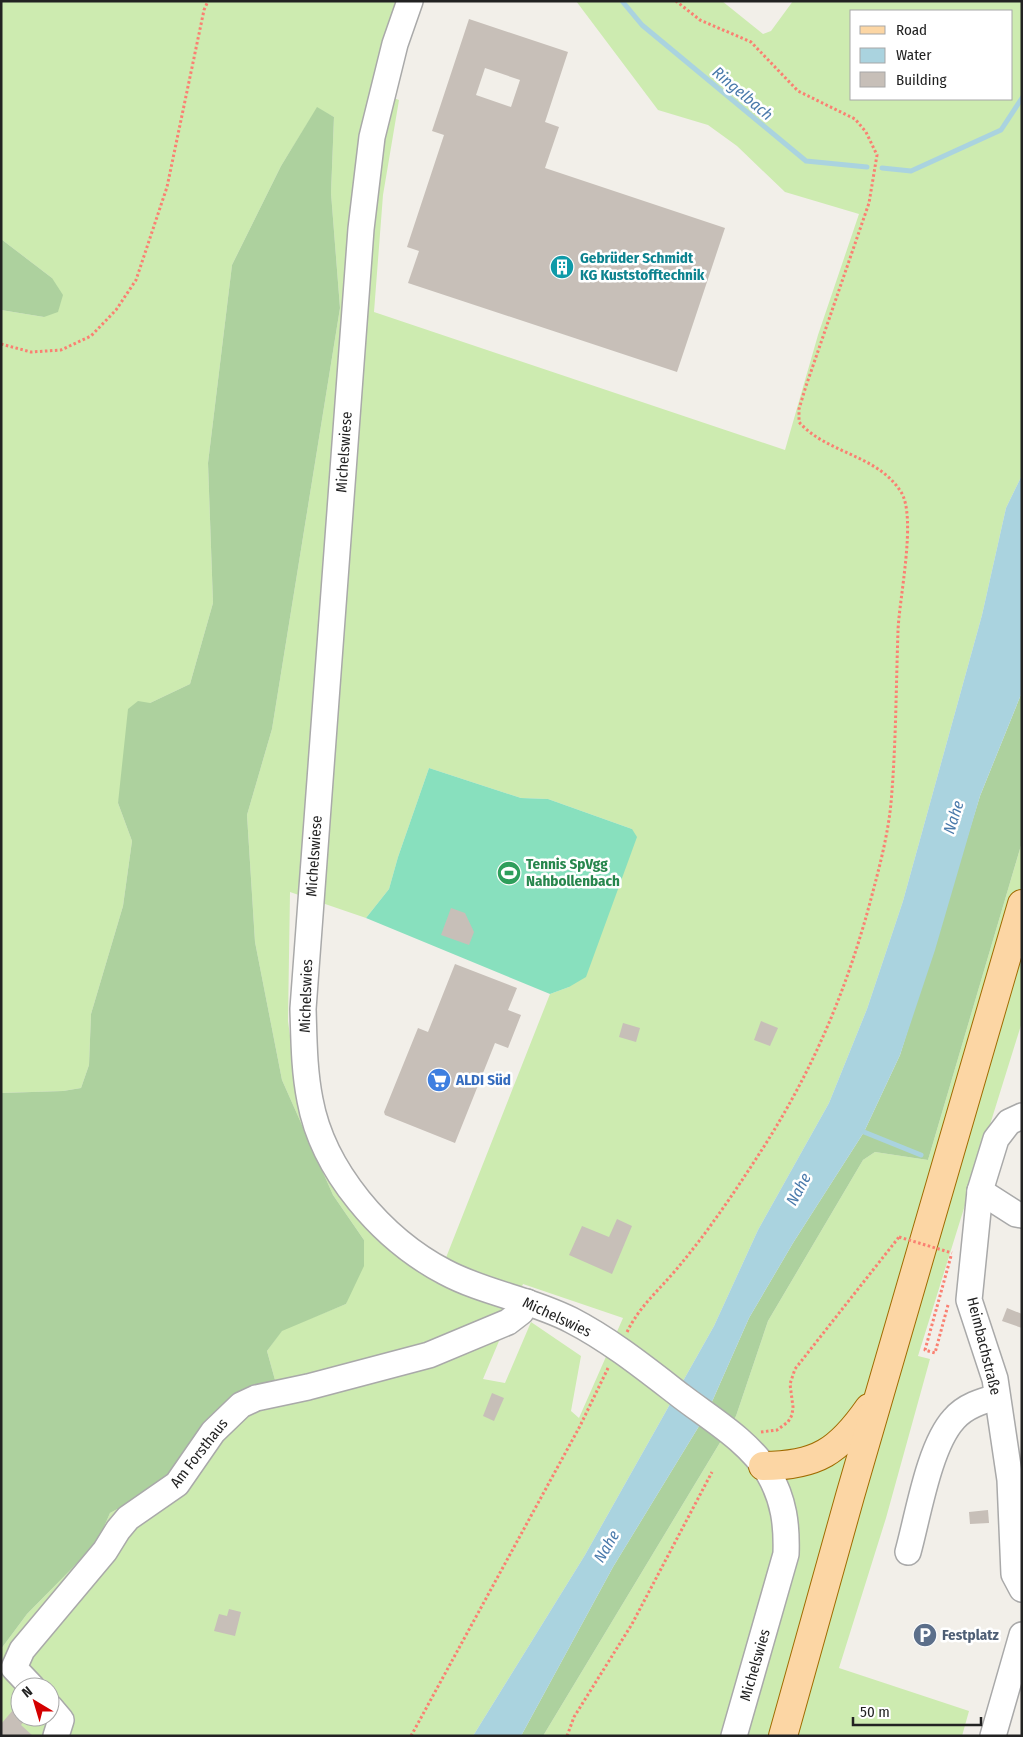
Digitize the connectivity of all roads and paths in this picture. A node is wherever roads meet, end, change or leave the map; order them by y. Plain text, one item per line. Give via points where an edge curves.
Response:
1 (208, 1) edge
2 (410, 1) edge
3 (676, 1) edge
4 (1, 344) edge
5 (1022, 904) edge
6 (310, 908) joint
7 (1022, 1116) edge
8 (980, 1191) junction
9 (1022, 1215) edge
10 (527, 1302) junction
11 (926, 1347) dead end
12 (627, 1356) junction
13 (881, 1390) junction
14 (998, 1397) junction
15 (749, 1436) junction
16 (763, 1466) junction
17 (712, 1472) dead end
18 (908, 1552) dead end
19 (1014, 1580) edge
20 (1022, 1635) edge
21 (23, 1677) edge
22 (411, 1736) edge
23 (567, 1736) edge
24 (734, 1736) edge
25 (783, 1736) edge
26 (993, 1736) edge

1 - 4 path via 167,187 136,280 116,310 92,336 61,350 31,352
2 - 6 street, Michelswiese via 395,44 372,137 362,220
3 - 12 path via 700,20 751,42 798,91 855,119 866,132 877,155 868,203 806,386 799,422 820,438 874,465 892,479 903,494 908,515 898,626 891,804 883,852 859,946 828,1029 787,1108 715,1219 674,1272 634,1316
5 - 13 main road
6 - 10 street, Michelswies via 303,1009 304,1057 310,1101 334,1162 373,1217 398,1240 446,1273
7 - 8 street, Heimbachstraße via 1009,1122 996,1139
8 - 9 street
8 - 14 street, Heimbachstraße via 970,1300
10 - 12 street, Michelswies via 571,1320
10 - 21 street, Am Forsthaus via 521,1312 508,1322 429,1354 256,1398 241,1405 213,1432 177,1484 128,1518 105,1551 22,1650 14,1668
11 - 15 path, bridge via 952,1253 899,1238 792,1377 793,1407 788,1422 777,1430
12 - 15 street, Michelswies
12 - 22 path via 580,1426
13 - 16 main road via 848,1437 826,1454 803,1463
13 - 25 main road
14 - 18 street via 967,1408 954,1419 942,1437
14 - 19 street, Heimbachstraße via 1010,1480
15 - 16 street, Michelswies
16 - 24 street, Michelswies via 782,1504 786,1554
17 - 23 path via 632,1624 574,1717
20 - 26 street

